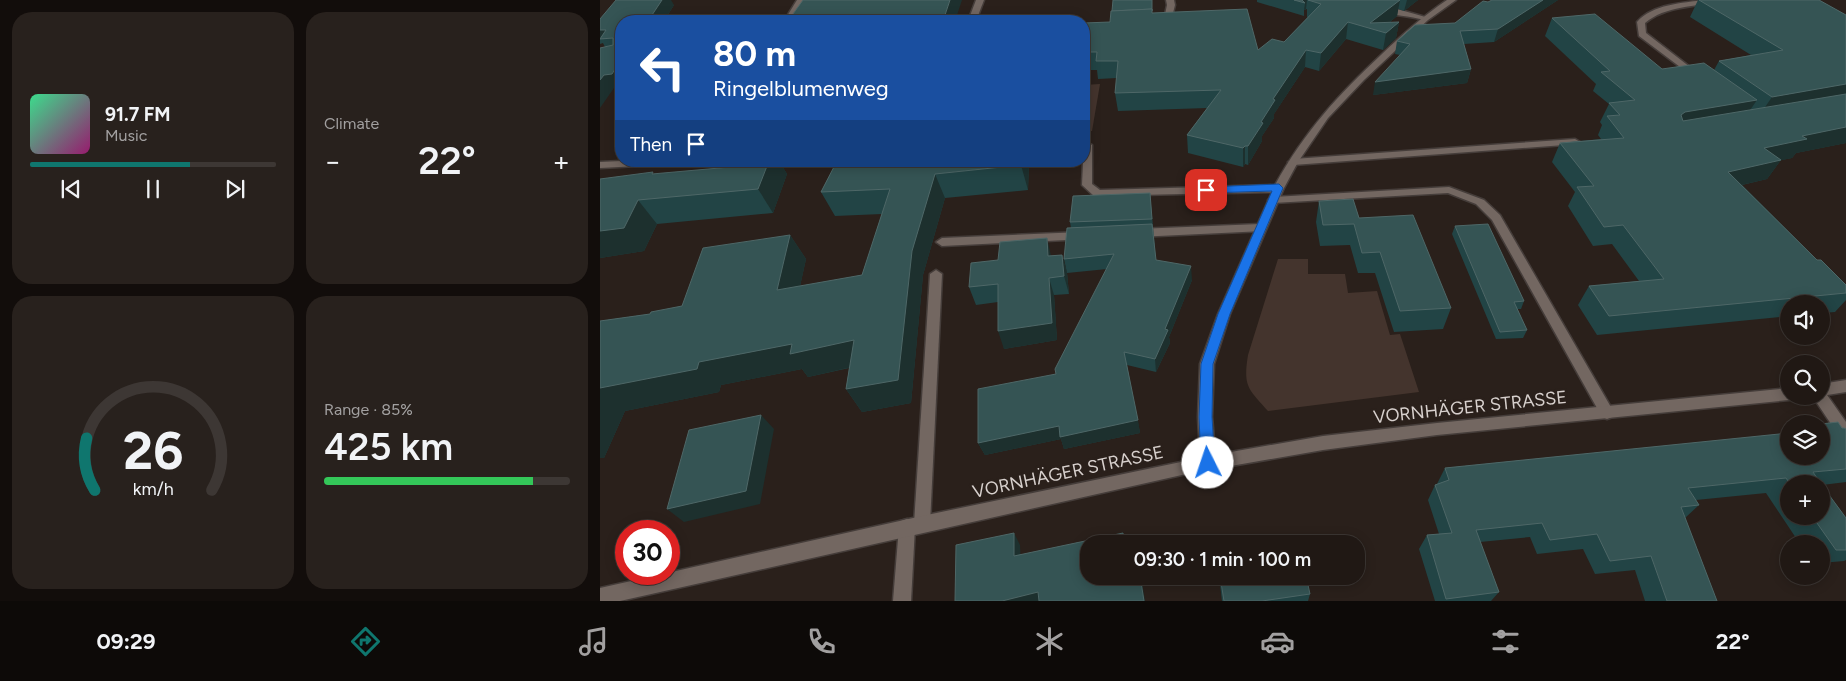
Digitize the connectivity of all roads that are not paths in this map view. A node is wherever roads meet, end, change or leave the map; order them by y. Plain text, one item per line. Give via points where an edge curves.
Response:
1 (801, 0) edge
2 (980, 0) edge
3 (1170, 0) edge
4 (1452, 0) edge
5 (1721, 0) edge
6 (1374, 10) edge
7 (792, 15) edge
8 (974, 15) edge
9 (1424, 18) junction
10 (1148, 23) edge
11 (1703, 81) edge
12 (1586, 141) edge
13 (1293, 162) junction
14 (615, 164) edge
15 (600, 165) edge
16 (1087, 167) edge
17 (1276, 194) junction
18 (1260, 228) junction
19 (1120, 234) edge
20 (1091, 236) edge
21 (942, 242) dead end
22 (936, 274) dead end
23 (1846, 386) edge
24 (1830, 389) edge
25 (1780, 395) edge
26 (1826, 405) edge
27 (1607, 413) junction
28 (1846, 434) edge
29 (1208, 463) junction
30 (915, 526) junction
31 (600, 597) edge
32 (902, 601) edge

1 - 7 street
2 - 8 street
3 - 10 street via 1167,21
4 - 9 street
5 - 11 street via 1663,10 1648,15 1641,22 1642,34
6 - 9 street via 1397,11
9 - 13 street via 1331,110
12 - 13 street
13 - 17 street
14 - 15 street
16 - 17 street via 1087,185 1098,194
17 - 18 street
17 - 27 street via 1448,190 1480,202 1496,218
18 - 19 street
18 - 29 street via 1207,364 1205,417
20 - 21 street
22 - 30 street
23 - 24 street
25 - 27 street, VORNHÄGER STRASSE
26 - 28 street
27 - 29 street, VORNHÄGER STRASSE via 1323,443
29 - 30 street, VORNHÄGER STRASSE
30 - 31 street, VORNHÄGER STRASSE
30 - 32 street

